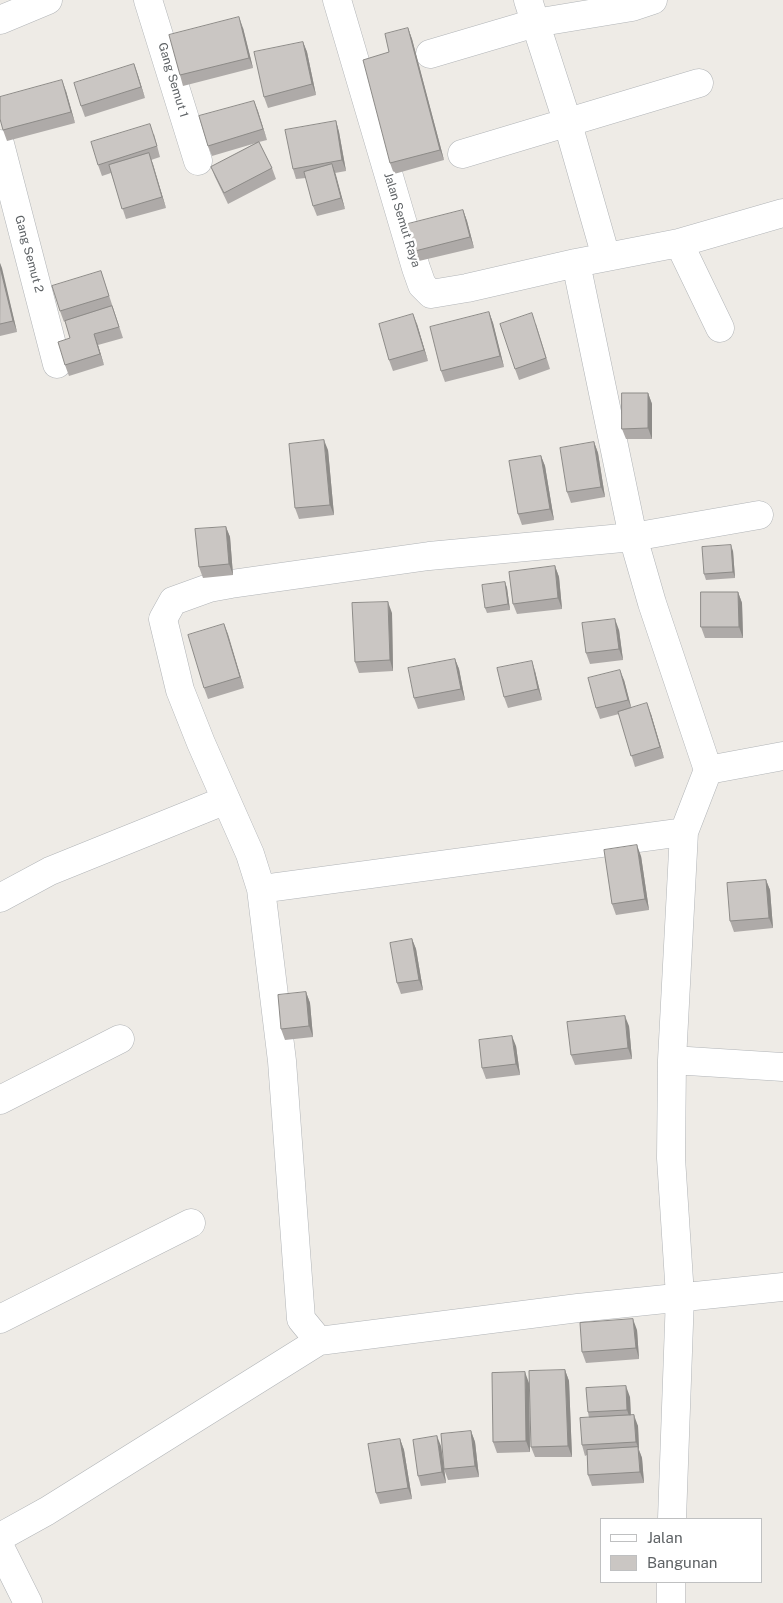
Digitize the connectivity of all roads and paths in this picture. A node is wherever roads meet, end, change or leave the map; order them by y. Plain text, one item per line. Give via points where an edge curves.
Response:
1 (48, 0) edge
2 (148, 0) edge
3 (337, 0) edge
4 (653, 0) edge
5 (531, 11) edge
6 (0, 20) edge
7 (430, 54) dead end
8 (699, 83) dead end
9 (568, 124) junction
10 (0, 144) edge
11 (462, 154) dead end
12 (198, 161) dead end
13 (783, 213) edge
14 (679, 243) junction
15 (606, 257) junction
16 (576, 263) junction
17 (720, 328) dead end
18 (57, 364) dead end
19 (759, 515) dead end
20 (633, 537) junction
21 (783, 756) edge
22 (708, 770) junction
23 (226, 800) junction
24 (684, 832) junction
25 (261, 889) junction
26 (0, 898) edge
27 (120, 1039) dead end
28 (672, 1060) junction
29 (783, 1067) edge
30 (0, 1100) edge
31 (191, 1223) dead end
32 (783, 1287) edge
33 (680, 1296) junction
34 (0, 1319) edge
35 (319, 1341) junction
36 (672, 1518) edge
37 (0, 1537) edge
38 (0, 1547) edge
39 (671, 1583) edge
40 (28, 1603) edge
41 (671, 1603) edge

1 - 6 street
2 - 12 street, Gang Semut 1
3 - 16 street, Jalan Semut Raya via 416,268 426,290 430,294 458,290
4 - 5 street via 632,7
5 - 7 street
5 - 9 street
8 - 9 street
9 - 11 street
9 - 15 street
10 - 18 street, Gang Semut 2
13 - 14 street
14 - 15 street
14 - 17 street
15 - 16 street
16 - 20 street
19 - 20 street
20 - 22 street
20 - 23 street via 429,556 209,588 173,601 164,619 180,690
21 - 22 street
22 - 24 street
23 - 25 street via 250,854
23 - 26 street via 50,871
24 - 25 street
24 - 28 street
25 - 35 street via 282,1070 301,1319
27 - 30 street
28 - 29 street
28 - 33 street via 671,1158
31 - 34 street
32 - 33 street
33 - 35 street
33 - 36 street
35 - 37 street
38 - 40 street
39 - 41 street

